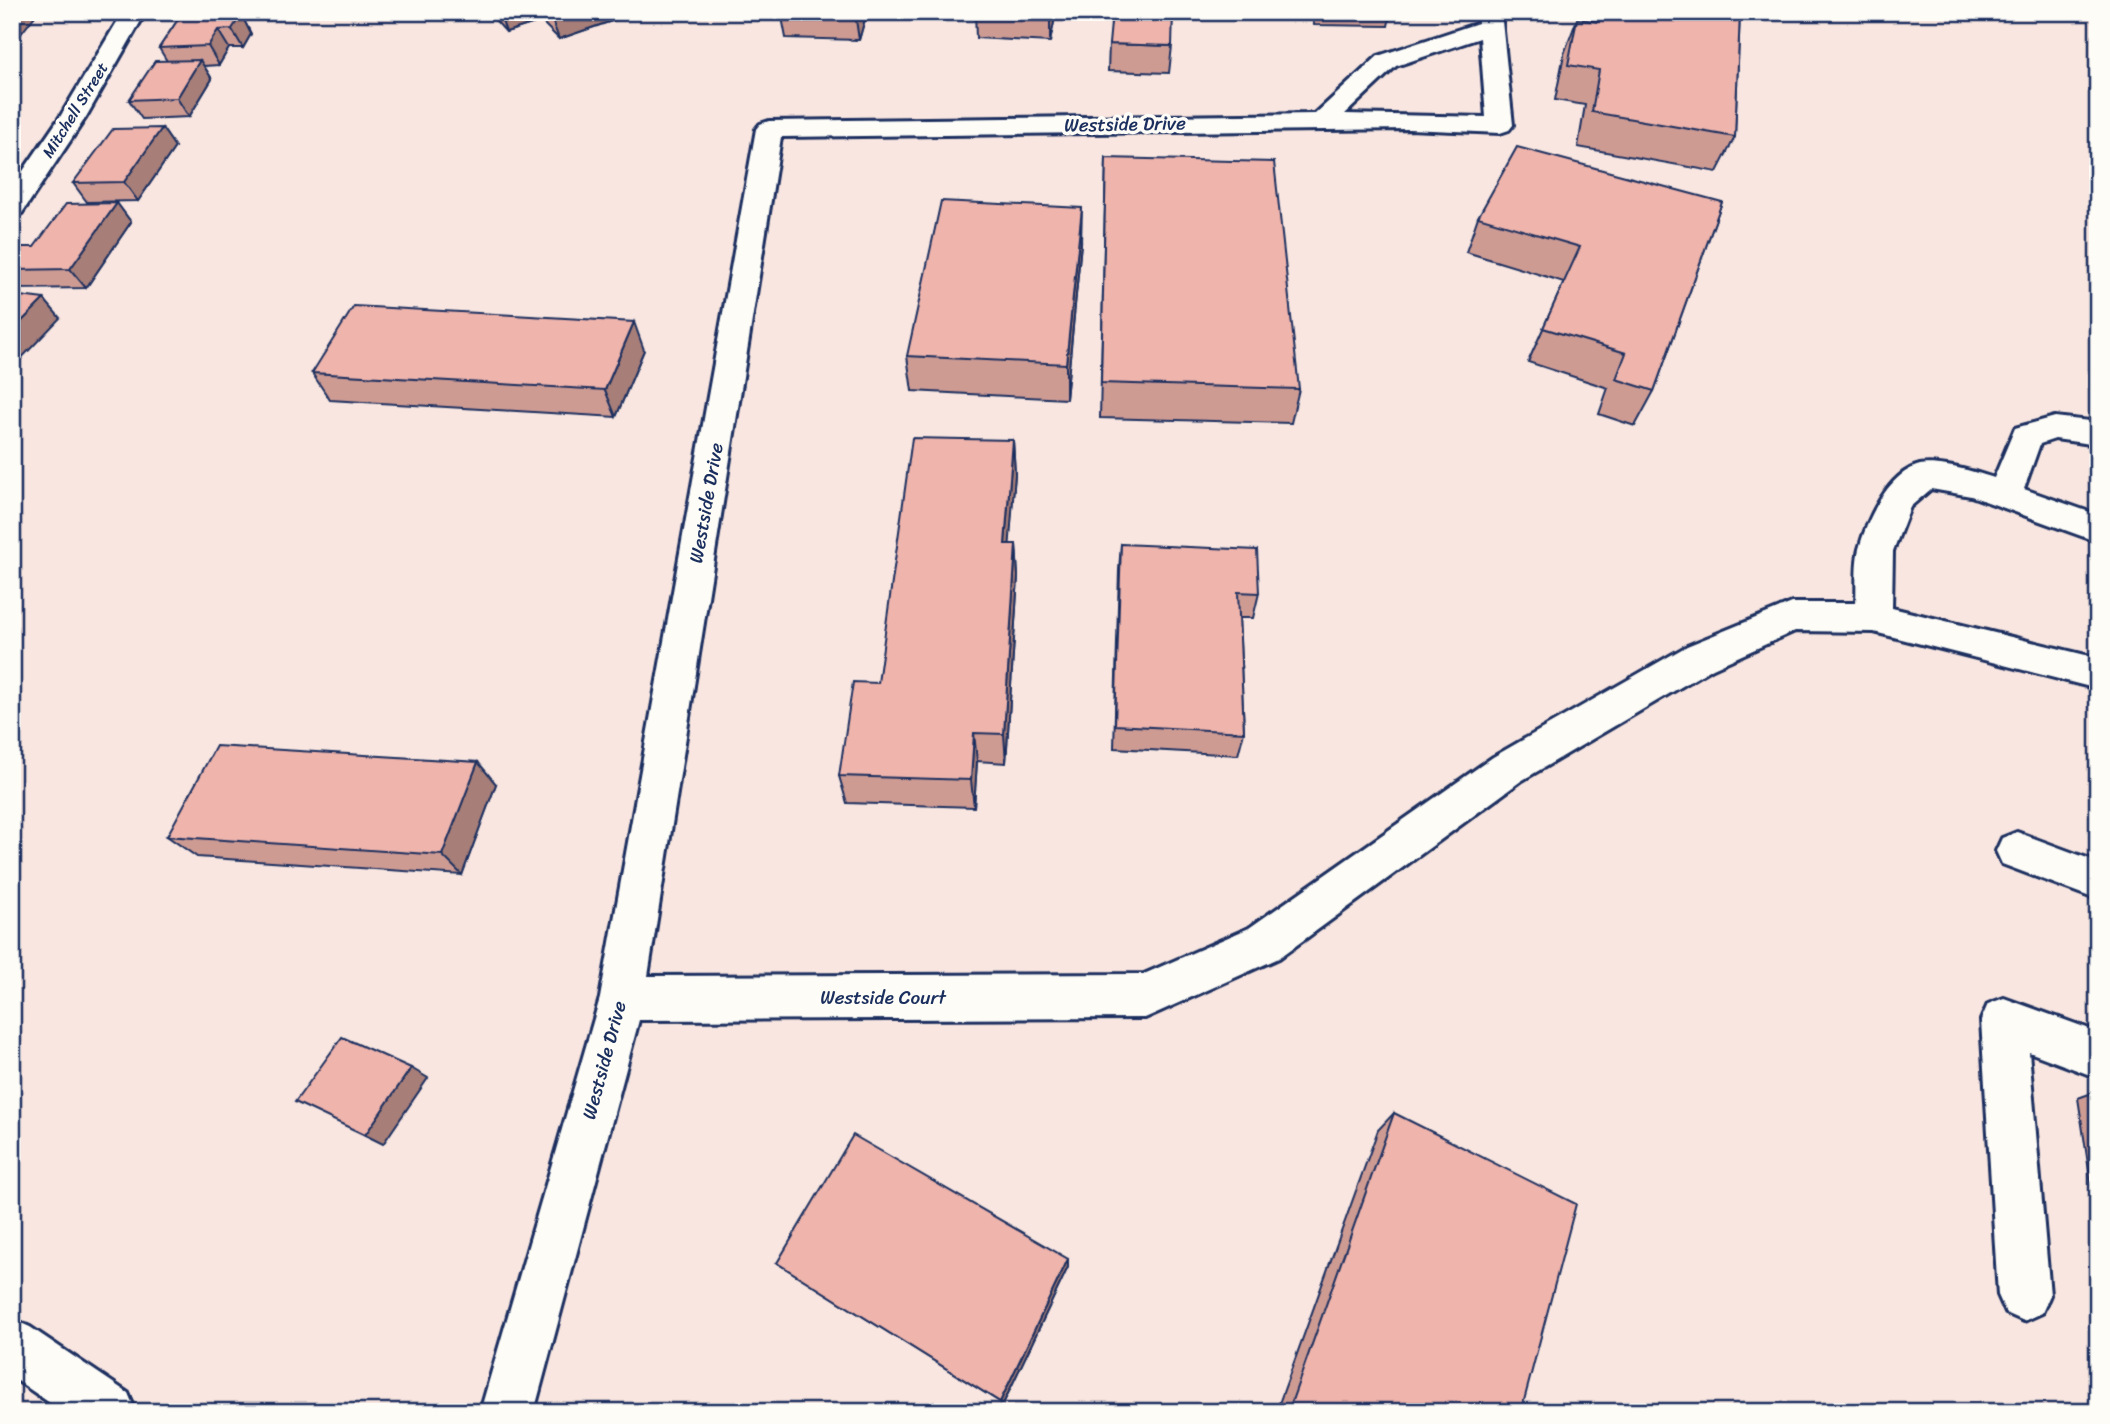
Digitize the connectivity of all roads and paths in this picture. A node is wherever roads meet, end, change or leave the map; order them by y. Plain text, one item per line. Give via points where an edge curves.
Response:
1 (135, 12) edge
2 (1490, 20) edge
3 (1322, 122) junction
4 (12, 207) edge
5 (2098, 434) edge
6 (2005, 495) junction
7 (2098, 529) edge
8 (1874, 618) junction
9 (2098, 674) edge
10 (2017, 851) dead end
11 (2098, 881) edge
12 (622, 998) junction
13 (2098, 1055) edge
14 (2024, 1295) dead end
15 (12, 1345) edge
16 (109, 1412) edge
17 (507, 1412) edge

1 - 4 street, Mitchell Street via 73,117
2 - 3 street via 1387,61
2 - 3 street via 1500,125
3 - 12 street, Westside Drive via 769,129
5 - 6 street via 2055,428 2026,436
6 - 7 street
6 - 8 street via 1975,484 1924,476 1896,500 1876,551
8 - 9 street
8 - 12 street, Westside Court via 1791,617 1700,657 1507,769 1264,943 1145,996
10 - 11 street
12 - 17 street, Westside Drive
13 - 14 street via 2004,1020
15 - 16 street

